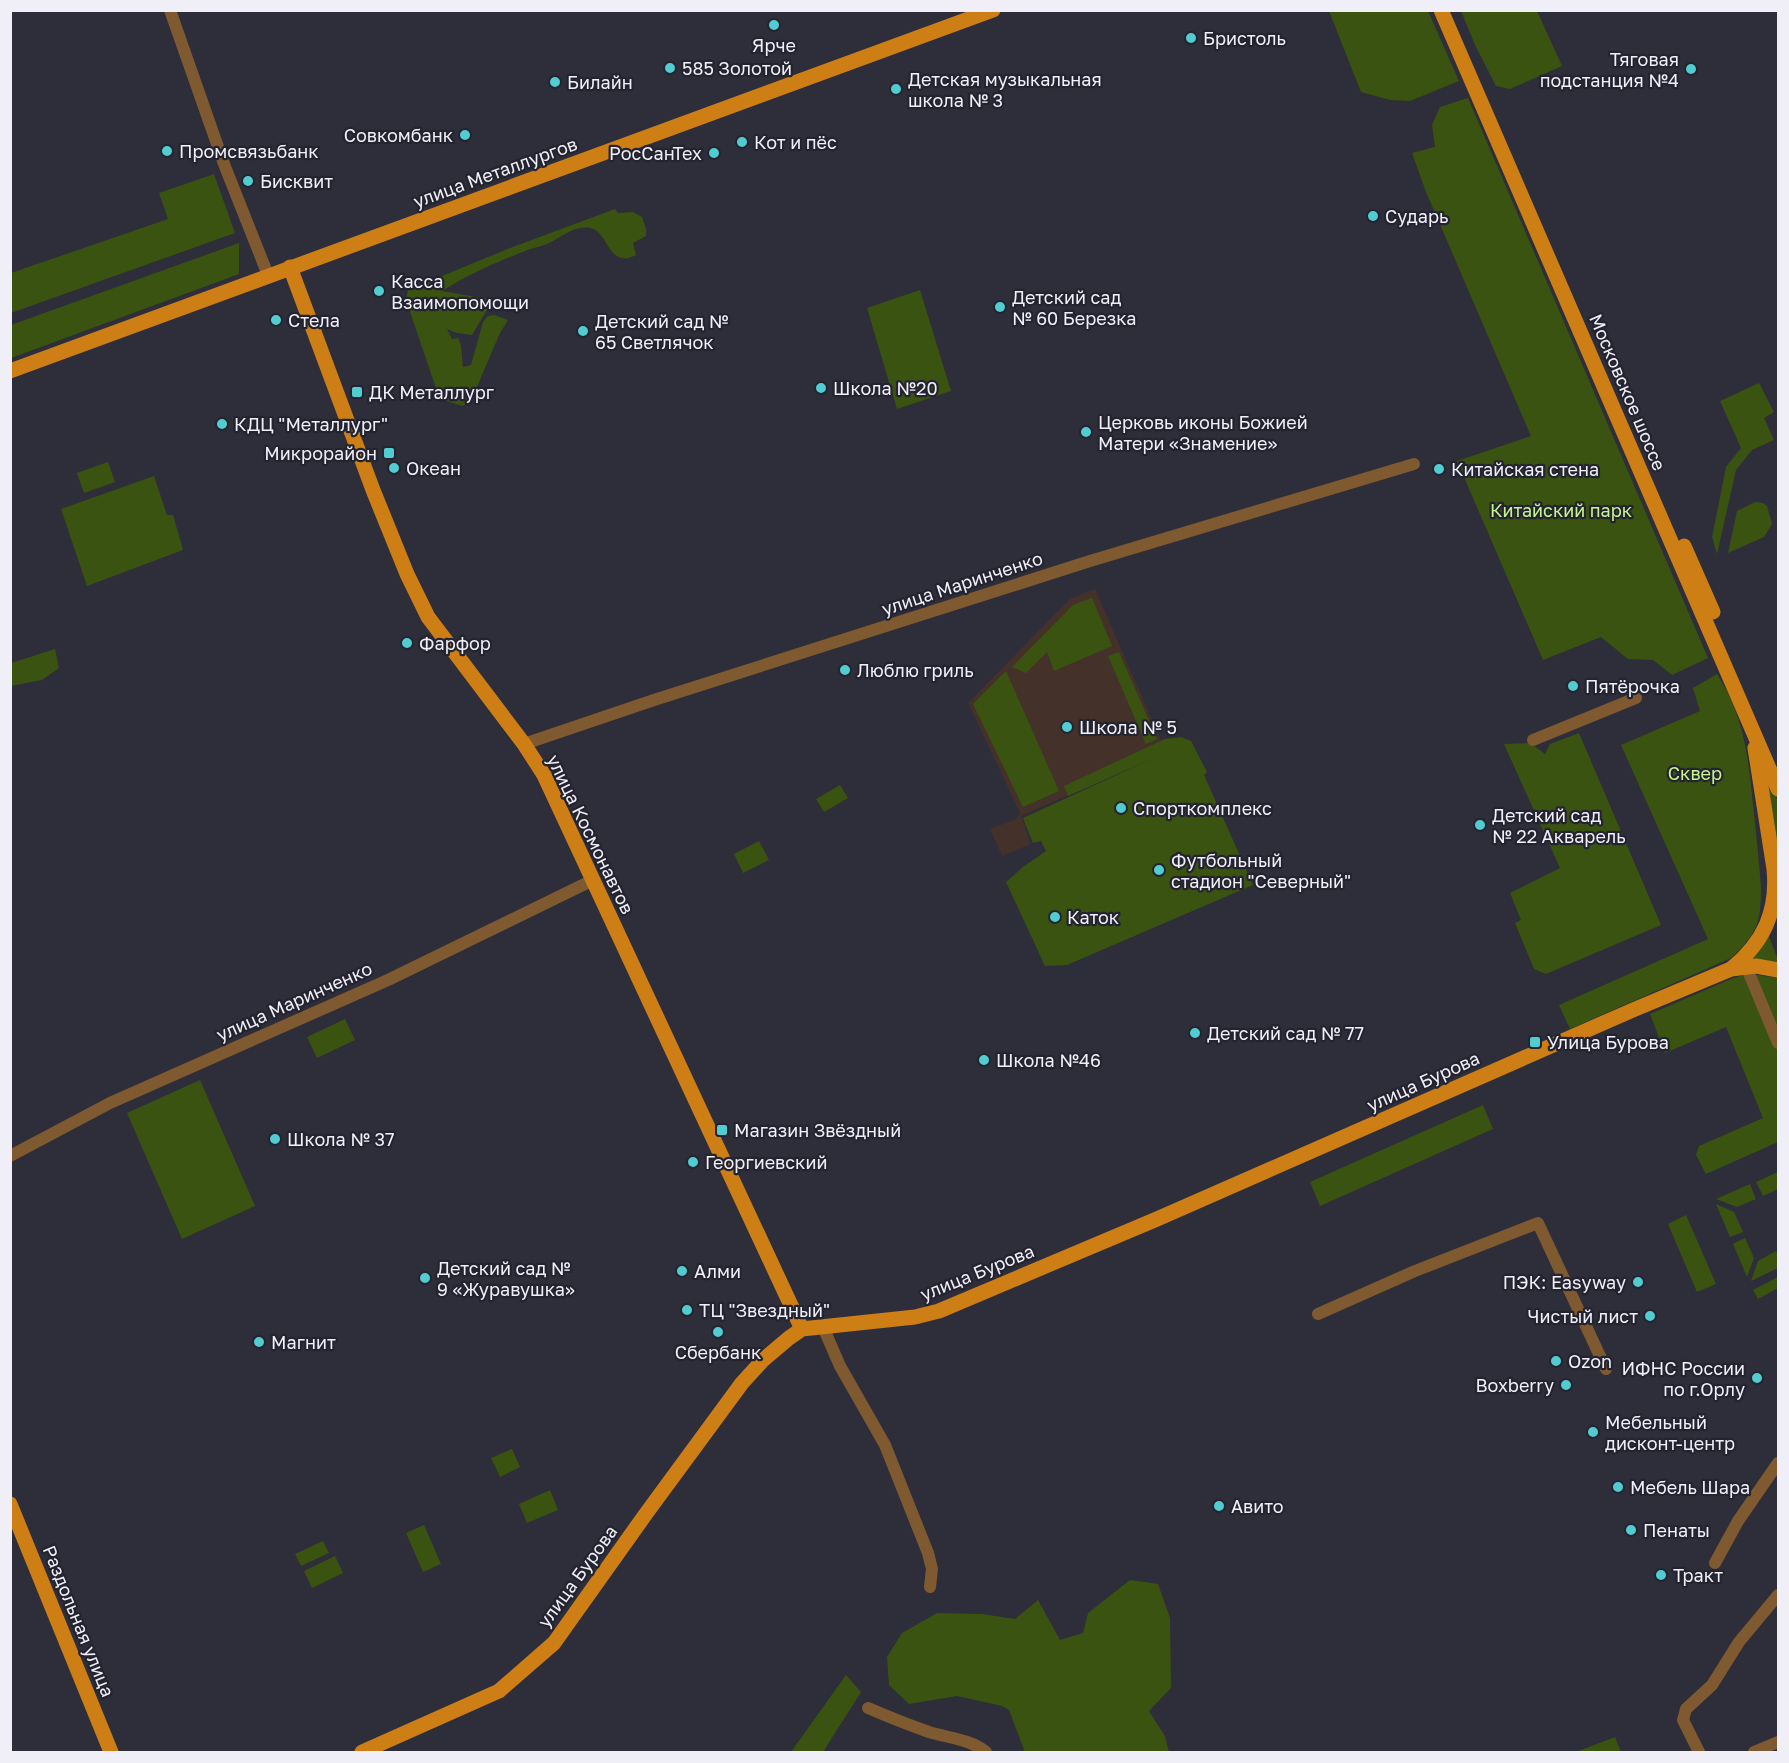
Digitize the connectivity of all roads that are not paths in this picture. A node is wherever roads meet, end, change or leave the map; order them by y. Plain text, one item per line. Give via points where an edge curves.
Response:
1 (170, 10) edge
2 (993, 10) edge
3 (1441, 10) edge
4 (1451, 10) edge
5 (290, 267) junction
6 (268, 275) junction
7 (10, 371) edge
8 (1414, 464) dead end
9 (1635, 698) dead end
10 (1751, 728) junction
11 (1533, 740) dead end
12 (524, 744) junction
13 (1779, 763) edge
14 (1779, 789) edge
15 (593, 880) junction
16 (1777, 880) edge
17 (1774, 904) junction
18 (1779, 921) edge
19 (1738, 968) junction
20 (1779, 970) edge
21 (1779, 1043) edge
22 (10, 1156) edge
23 (1318, 1314) dead end
24 (823, 1327) junction
25 (802, 1329) junction
26 (1606, 1369) dead end
27 (1779, 1463) edge
28 (10, 1504) edge
29 (1715, 1563) dead end
30 (930, 1587) dead end
31 (1779, 1595) edge
32 (868, 1708) dead end
33 (1779, 1742) edge
34 (111, 1752) edge
35 (362, 1752) edge
36 (986, 1752) edge
37 (1699, 1752) edge
38 (1754, 1752) edge

1 - 6 street
2 - 5 main road, улица Металлургов
3 - 10 main road, Московское шоссе
4 - 13 main road, Московское шоссе
5 - 6 main road, улица Металлургов
5 - 12 main road, улица Космонавтов via 416,593 428,617
6 - 7 main road, улица Металлургов
8 - 12 street, улица Маринченко via 1090,561
9 - 11 street
10 - 14 main road, Московское шоссе
10 - 16 main road
12 - 15 main road, улица Космонавтов via 544,775
15 - 22 street, улица Маринченко via 387,980 110,1103
15 - 25 main road, улица Космонавтов
16 - 17 main road
17 - 18 main road
17 - 19 main road via 1765,930
19 - 20 main road
19 - 21 street
19 - 24 main road, улица Бурова via 939,1311
23 - 26 street via 1538,1222
24 - 25 main road, улица Бурова
24 - 30 street via 840,1366 885,1445 928,1552 932,1569
25 - 35 main road, улица Бурова via 763,1360 742,1383 554,1643 499,1691
27 - 29 street via 1738,1521
28 - 34 main road, Раздольная улица
31 - 37 street via 1739,1642 1712,1685 1686,1709 1683,1720
32 - 36 street via 933,1733 964,1740
33 - 38 street

